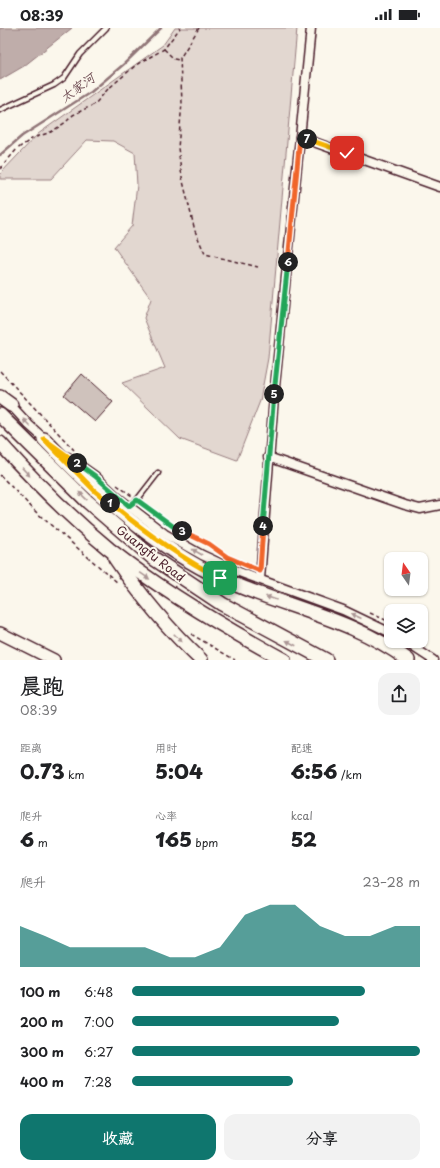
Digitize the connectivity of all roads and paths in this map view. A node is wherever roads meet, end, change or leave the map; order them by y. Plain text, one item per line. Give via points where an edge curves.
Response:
1 (106, 28) edge
2 (180, 28) edge
3 (199, 28) edge
4 (311, 28) edge
5 (164, 49) junction
6 (180, 60) junction
7 (0, 110) edge
8 (300, 137) junction
9 (0, 169) edge
10 (440, 186) edge
11 (258, 267) dead end
12 (0, 371) edge
13 (0, 393) edge
14 (0, 397) edge
15 (11, 406) junction
16 (0, 415) edge
17 (44, 439) junction
18 (0, 443) edge
19 (78, 454) dead end
20 (268, 457) junction
21 (158, 473) dead end
22 (0, 475) edge
23 (112, 481) dead end
24 (137, 500) junction
25 (440, 505) edge
26 (129, 506) junction
27 (109, 548) junction
28 (227, 557) dead end
29 (260, 579) junction
30 (122, 586) dead end
31 (366, 611) dead end
32 (384, 620) edge
33 (384, 630) edge
34 (0, 633) edge
35 (188, 633) dead end
36 (415, 648) edge
37 (54, 660) edge
38 (201, 660) edge
39 (234, 660) edge
40 (284, 660) edge
41 (326, 660) edge
42 (408, 660) edge
43 (433, 660) edge

1 - 7 lane via 80,54 64,78
2 - 5 path
3 - 6 path
4 - 8 street
5 - 6 path via 174,59
5 - 9 path via 136,65 95,104 73,115 51,132 33,138 17,149
6 - 11 path via 182,103 179,166 195,231 205,254
8 - 10 street
8 - 20 street
12 - 19 path
13 - 15 street
14 - 15 main road
17 -> 15 street
41 -> 16 main road, Guangfu Road via 222,604 153,558 88,502
17 - 26 street via 95,476
42 -> 17 main road via 382,642 346,624 220,578 183,557 95,491
18 -> 27 main road, Guangfu Road via 30,476
20 - 25 street via 405,505 420,509
20 - 29 street
21 - 24 lane
22 - 30 path via 54,528
23 - 24 path
24 - 26 lane
24 - 28 path via 174,527 209,544
29 -> 26 street via 218,562 165,534
27 -> 38 main road via 130,581 164,623
27 -> 40 main road, Guangfu Road via 181,601
33 -> 29 street via 343,610
31 - 32 path
34 - 37 main road
35 - 39 path
36 - 43 street

